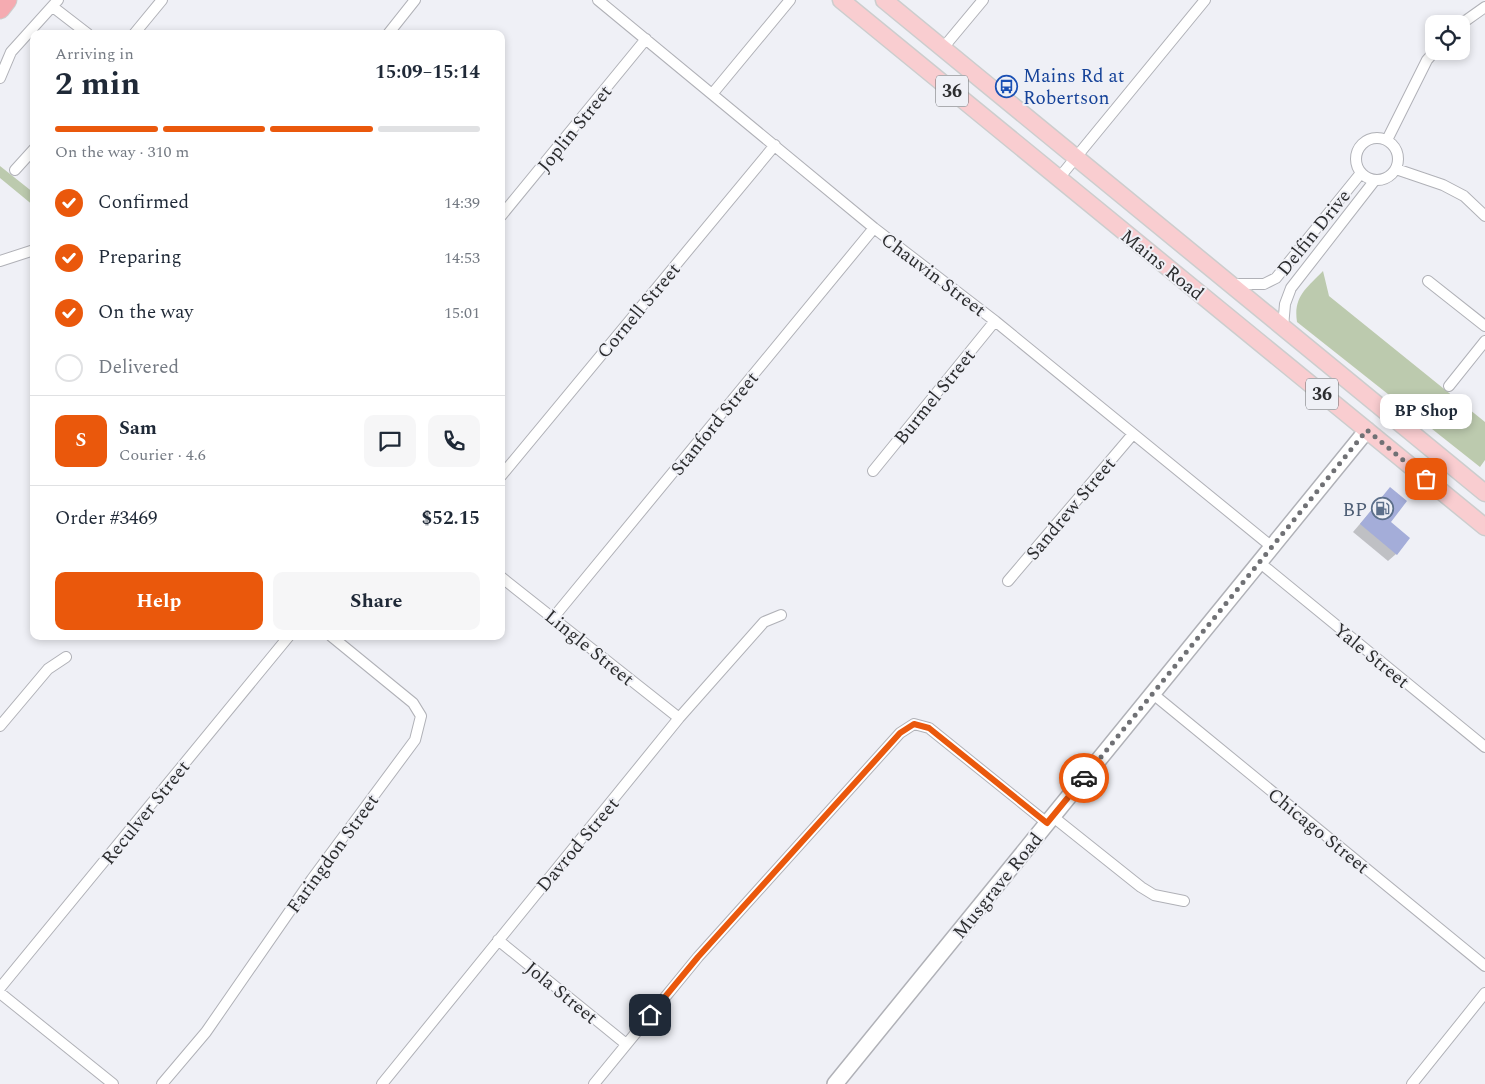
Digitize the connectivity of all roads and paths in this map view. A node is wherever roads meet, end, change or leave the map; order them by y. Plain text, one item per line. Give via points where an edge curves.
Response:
1 (7, 0) edge
2 (162, 0) edge
3 (416, 0) edge
4 (598, 0) edge
5 (790, 0) edge
6 (842, 0) edge
7 (884, 0) edge
8 (983, 0) edge
9 (1205, 0) edge
10 (55, 3) edge
11 (1485, 7) edge
12 (0, 9) edge
13 (1470, 18) edge
14 (31, 30) edge
15 (84, 30) edge
16 (137, 30) edge
17 (391, 30) edge
18 (30, 31) edge
19 (646, 39) junction
20 (943, 48) junction
21 (1426, 60) edge
22 (0, 78) edge
23 (713, 93) junction
24 (1386, 140) junction
25 (775, 145) junction
26 (30, 153) edge
27 (1076, 157) junction
28 (1396, 169) junction
29 (15, 170) dead end
30 (1361, 173) junction
31 (1059, 178) junction
32 (1375, 180) junction
33 (505, 211) edge
34 (1485, 216) edge
35 (874, 228) junction
36 (30, 251) edge
37 (0, 262) edge
38 (1428, 281) dead end
39 (1230, 284) junction
40 (1483, 320) edge
41 (995, 321) junction
42 (1283, 327) junction
43 (1485, 341) edge
44 (1449, 386) dead end
45 (1367, 430) junction
46 (1133, 434) junction
47 (505, 471) edge
48 (873, 471) dead end
49 (1485, 493) edge
50 (1485, 527) edge
51 (1272, 547) junction
52 (1260, 562) junction
53 (505, 580) edge
54 (1008, 581) dead end
55 (781, 615) dead end
56 (553, 618) junction
57 (286, 640) edge
58 (336, 640) edge
59 (66, 657) dead end
60 (1153, 694) junction
61 (679, 718) junction
62 (0, 726) edge
63 (1485, 747) edge
64 (1050, 820) junction
65 (1184, 901) dead end
66 (498, 940) junction
67 (1485, 966) edge
68 (0, 988) edge
69 (0, 993) edge
70 (1485, 993) edge
71 (626, 1044) junction
72 (113, 1084) edge
73 (162, 1084) edge
74 (382, 1084) edge
75 (594, 1084) edge
76 (835, 1084) edge
77 (1412, 1084) edge

1 - 12 highway
2 - 16 street
3 - 17 street
4 - 19 street, Chauvin Street
5 - 23 street
6 - 31 main road, Mains Road / 36
7 - 20 main road, Mains Road / 36
8 - 20 street
9 - 27 street
10 - 14 street
10 - 15 street
11 - 13 street
18 - 22 street via 11,52
19 - 23 street, Chauvin Street
19 - 33 street, Joplin Street
20 - 27 main road, Mains Road / 36
21 - 24 street
23 - 25 street, Chauvin Street
24 - 28 street via 1396,151
24 - 30 street via 1372,138 1360,146 1356,160
25 - 35 street, Chauvin Street
25 - 47 street, Cornell Street
26 - 29 street
27 - 31 street
27 - 39 main road, Mains Road / 36
28 - 32 street via 1384,180
28 - 34 street via 1450,188
30 - 32 street
30 - 39 street, Delfin Drive via 1276,278 1264,284
31 - 45 main road, Mains Road / 36
32 - 42 street, Delfin Drive via 1291,288 1285,304
35 - 41 street, Chauvin Street
35 - 56 street, Stanford Street
36 - 37 street
38 - 40 street
39 - 42 main road, Mains Road / 36
41 - 46 street, Chauvin Street
41 - 48 street, Burmel Street
42 - 49 main road, Mains Road / 36
43 - 44 street
45 - 50 main road, Mains Road / 36
45 - 51 street, Musgrave Road
46 - 51 street, Chauvin Street
46 - 54 street, Sandrew Street
51 - 52 street, Musgrave Road
52 - 60 street, Musgrave Road
52 - 63 street, Yale Street
53 - 56 street, Lingle Street
55 - 61 street, Davrod Street via 764,622
56 - 61 street, Lingle Street
57 - 68 street, Reculver Street
58 - 73 street, Faringdon Street via 412,703 421,716 415,740 312,879 206,1032
59 - 62 street via 48,669
60 - 64 street, Musgrave Road
60 - 67 street, Chicago Street
61 - 66 street, Davrod Street
64 - 65 street via 1154,896
64 - 71 street via 929,728 914,724 900,733 698,957
64 - 76 street, Musgrave Road
66 - 71 street, Jola Street
66 - 74 street, Davrod Street
69 - 72 street
70 - 77 street
71 - 75 street

